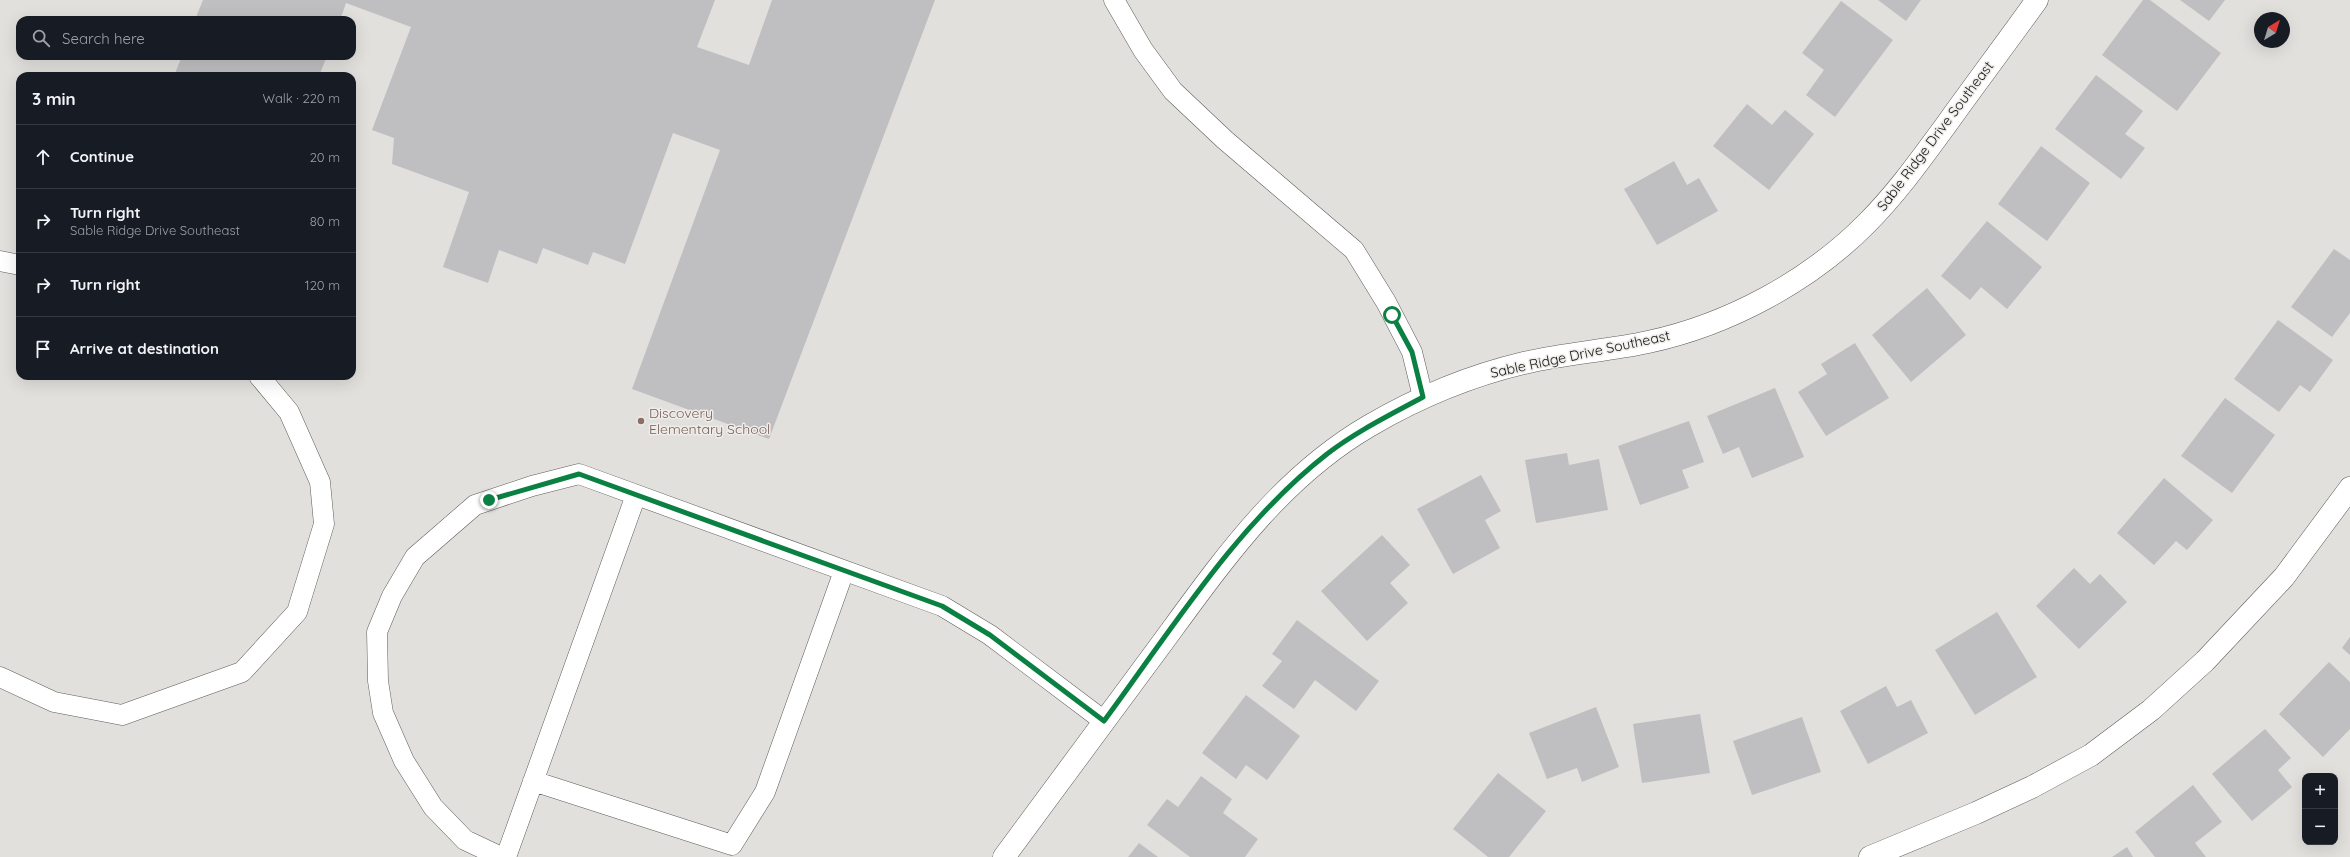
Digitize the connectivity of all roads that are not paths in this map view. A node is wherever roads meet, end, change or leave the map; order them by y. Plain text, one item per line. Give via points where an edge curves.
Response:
1 (1114, 0) edge
2 (2037, 0) edge
3 (0, 261) edge
4 (16, 264) edge
5 (262, 380) edge
6 (1423, 397) junction
7 (2350, 488) edge
8 (636, 495) junction
9 (844, 571) junction
10 (0, 677) edge
11 (1104, 721) junction
12 (534, 781) junction
13 (501, 857) edge
14 (506, 857) edge
15 (1004, 857) edge
16 (1870, 857) edge

1 - 6 lane via 1144,50 1173,91 1225,140 1354,250 1386,302 1412,352
2 - 6 street, Sable Ridge Drive Southeast via 1894,194 1866,225 1829,256 1784,288 1744,309 1696,328 1649,342 1525,363 1468,378
3 - 4 lane
5 - 10 lane via 289,412 320,482 324,524 297,612 242,672 122,715 54,702
6 - 11 street, Sable Ridge Drive Southeast via 1368,427 1327,454 1284,491 1238,541
7 - 16 street via 2284,577 2205,661 2151,710 2091,755 2032,787
8 - 9 lane
8 - 12 lane
8 - 13 lane via 579,474 475,504 415,557 392,596 377,632 378,681 383,713 404,761 433,807 465,840
9 - 11 lane via 942,606 990,635
9 - 12 lane via 765,792 732,845
11 - 15 street, Sable Ridge Drive Southeast
12 - 14 lane

